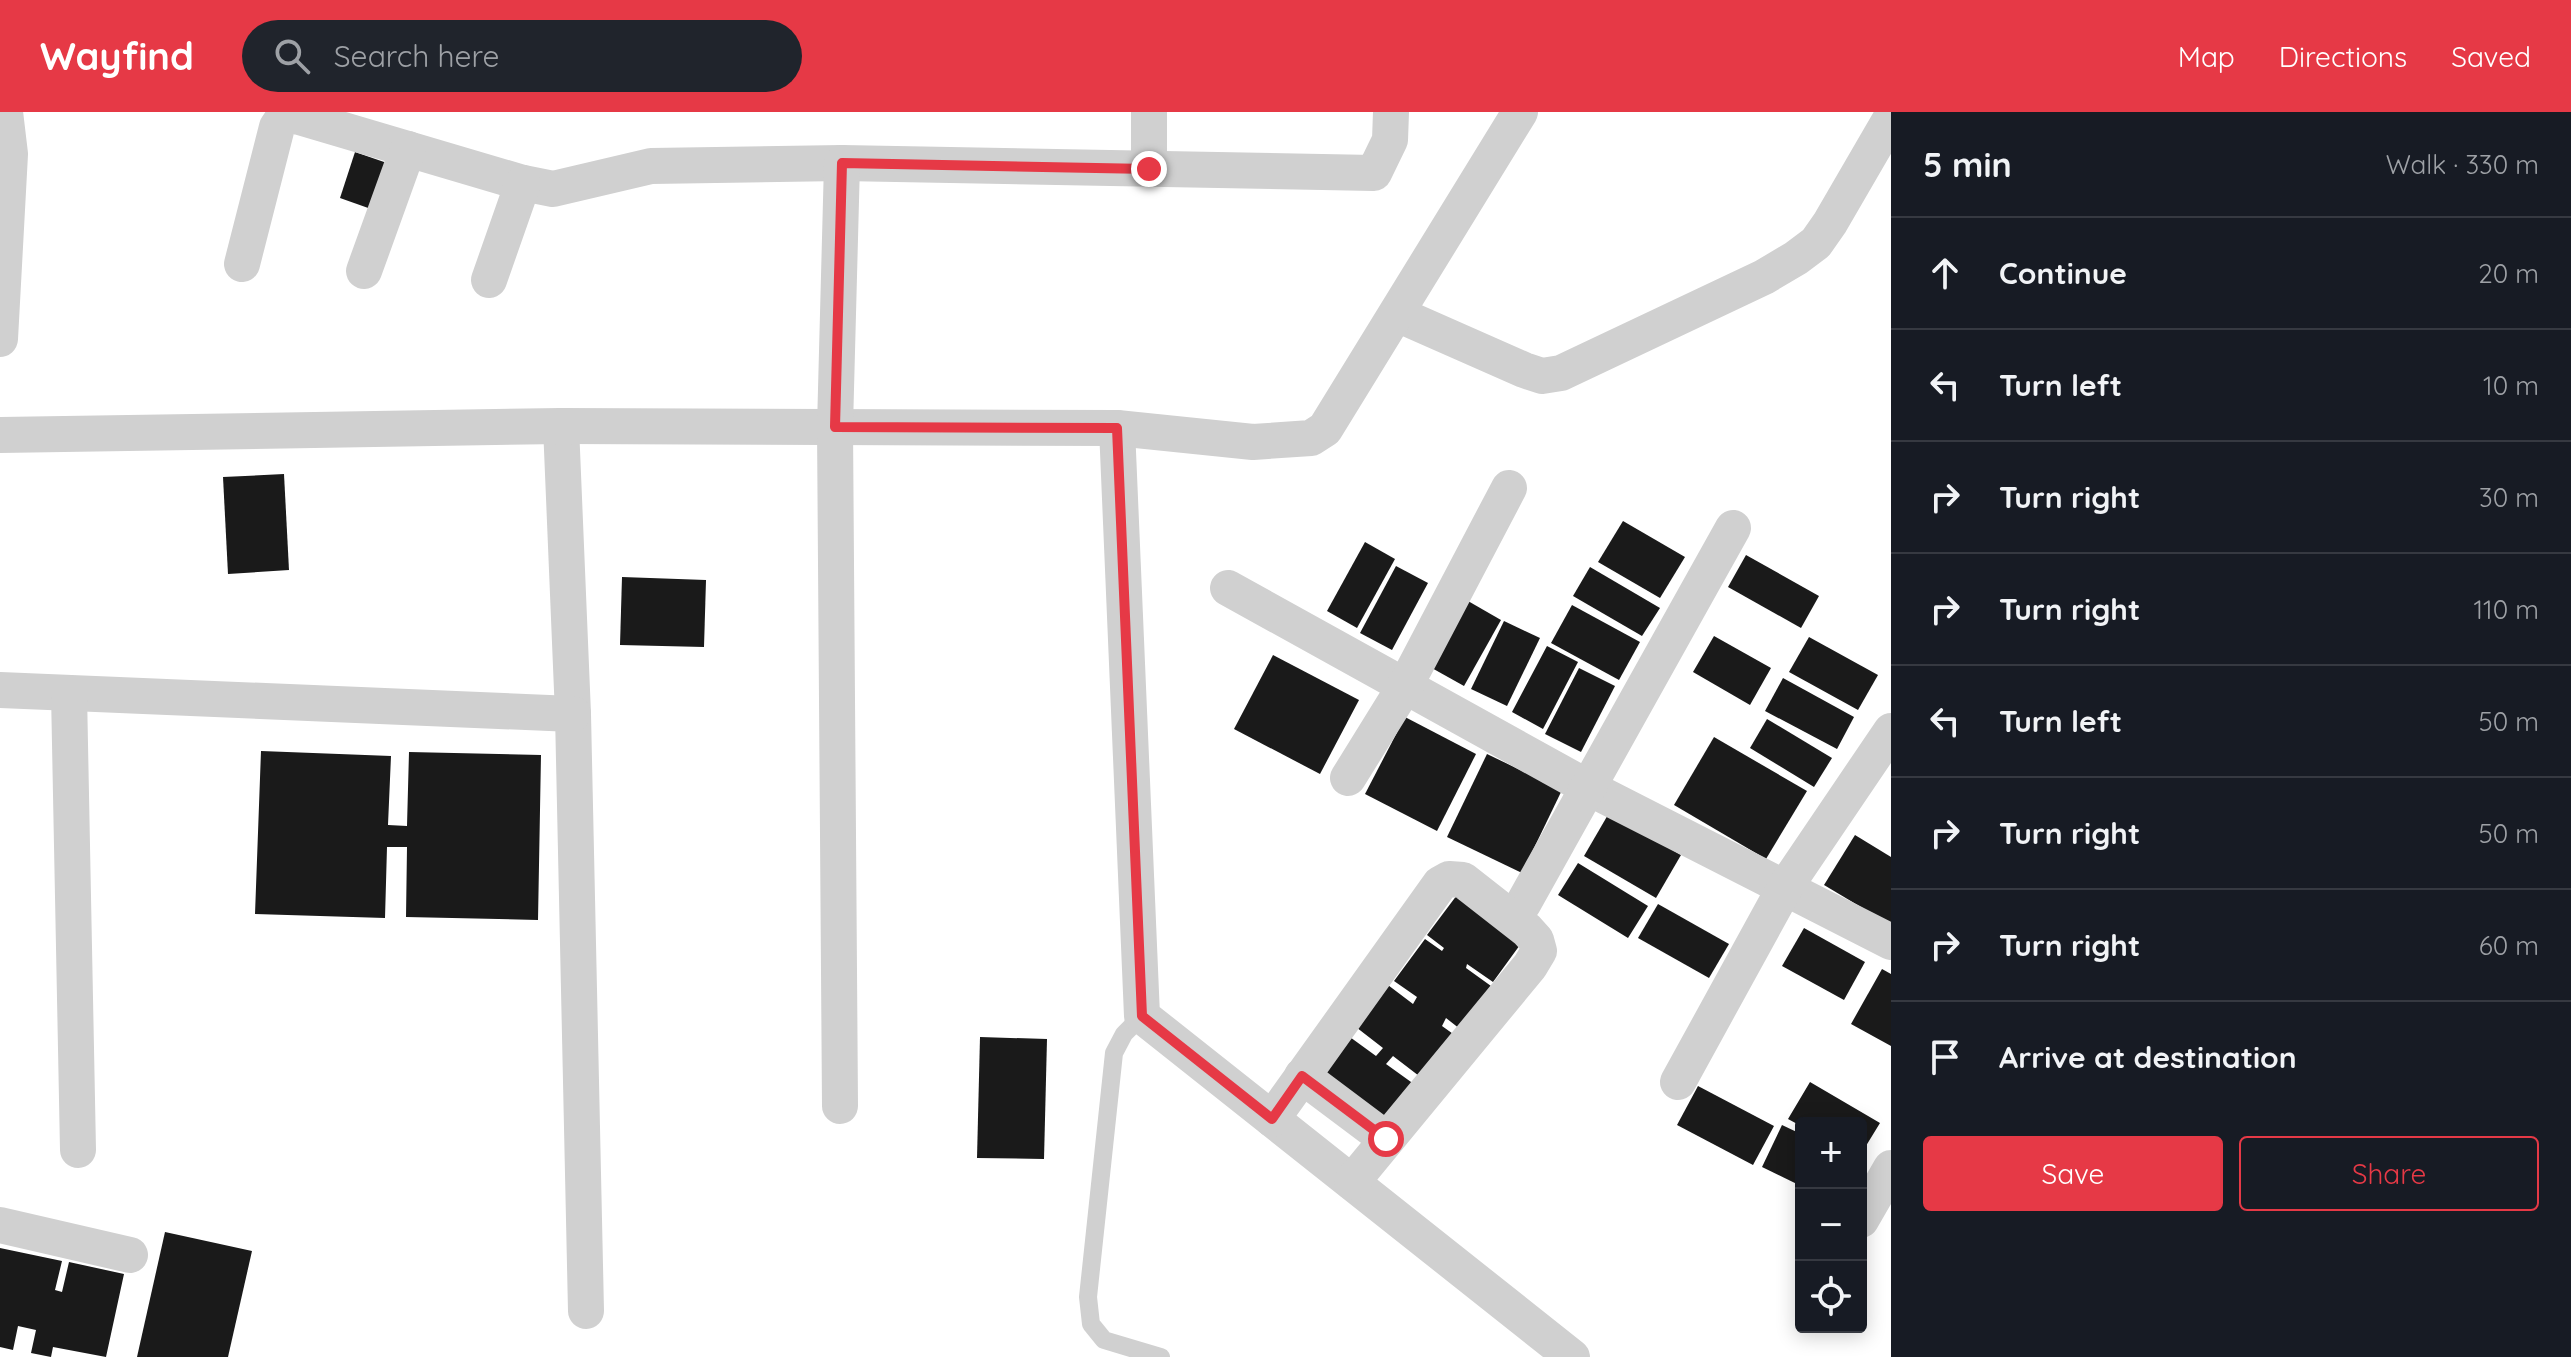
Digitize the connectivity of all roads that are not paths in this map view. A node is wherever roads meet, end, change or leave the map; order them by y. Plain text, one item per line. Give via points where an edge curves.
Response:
1 (5, 112) edge
2 (1149, 112) edge
3 (1391, 112) edge
4 (1520, 112) edge
5 (291, 114) edge
6 (1891, 118) edge
7 (408, 149) junction
8 (5, 154) edge
9 (842, 163) junction
10 (1149, 169) junction
11 (523, 183) junction
12 (242, 264) dead end
13 (364, 271) dead end
14 (489, 280) dead end
15 (1397, 314) junction
16 (0, 339) edge
17 (561, 426) junction
18 (835, 427) junction
19 (1117, 428) junction
20 (0, 435) edge
21 (1509, 488) dead end
22 (1733, 528) dead end
23 (1228, 588) dead end
24 (1405, 686) junction
25 (0, 690) edge
26 (69, 693) junction
27 (573, 714) junction
28 (1891, 731) edge
29 (1348, 778) dead end
30 (1589, 788) junction
31 (1784, 889) junction
32 (1523, 904) dead end
33 (1891, 942) edge
34 (1142, 1016) junction
35 (1302, 1076) junction
36 (1678, 1082) dead end
37 (840, 1106) dead end
38 (1345, 1109) junction
39 (1272, 1119) junction
40 (1386, 1139) junction
41 (78, 1150) dead end
42 (1314, 1152) junction
43 (1891, 1168) edge
44 (1352, 1182) junction
45 (1867, 1210) edge
46 (0, 1225) edge
47 (130, 1255) dead end
48 (586, 1311) dead end
49 (1161, 1357) edge
50 (1572, 1357) edge

1 - 8 street
2 - 10 street
3 - 10 street via 1390,140 1374,173
4 - 15 street
5 - 7 street
5 - 12 street via 277,127
6 - 15 street via 1816,243 1764,277 1561,373 1542,376 1524,370
7 - 11 street
7 - 13 street
8 - 16 street
9 - 10 street
9 - 11 street via 651,166 553,189
9 - 18 street
11 - 14 street
15 - 19 street via 1325,429 1311,438 1253,442
17 - 18 street
17 - 20 street
17 - 27 street
18 - 19 street
18 - 37 street
19 - 34 street
21 - 24 street
22 - 30 street
23 - 24 street
24 - 29 street
24 - 30 street
25 - 26 street
26 - 27 street
26 - 41 street
27 - 48 street
28 - 31 street
30 - 31 street
30 - 32 street
31 - 33 street
31 - 36 street
34 - 39 street
34 - 49 lane via 1114,1053 1088,1297 1091,1324 1104,1340
35 - 38 street
35 - 39 street
35 - 40 street via 1440,884 1463,880 1527,930 1539,951
38 - 40 street
38 - 42 street
39 - 42 street
40 - 44 street
42 - 44 street
43 - 45 street
44 - 50 street
46 - 47 street

